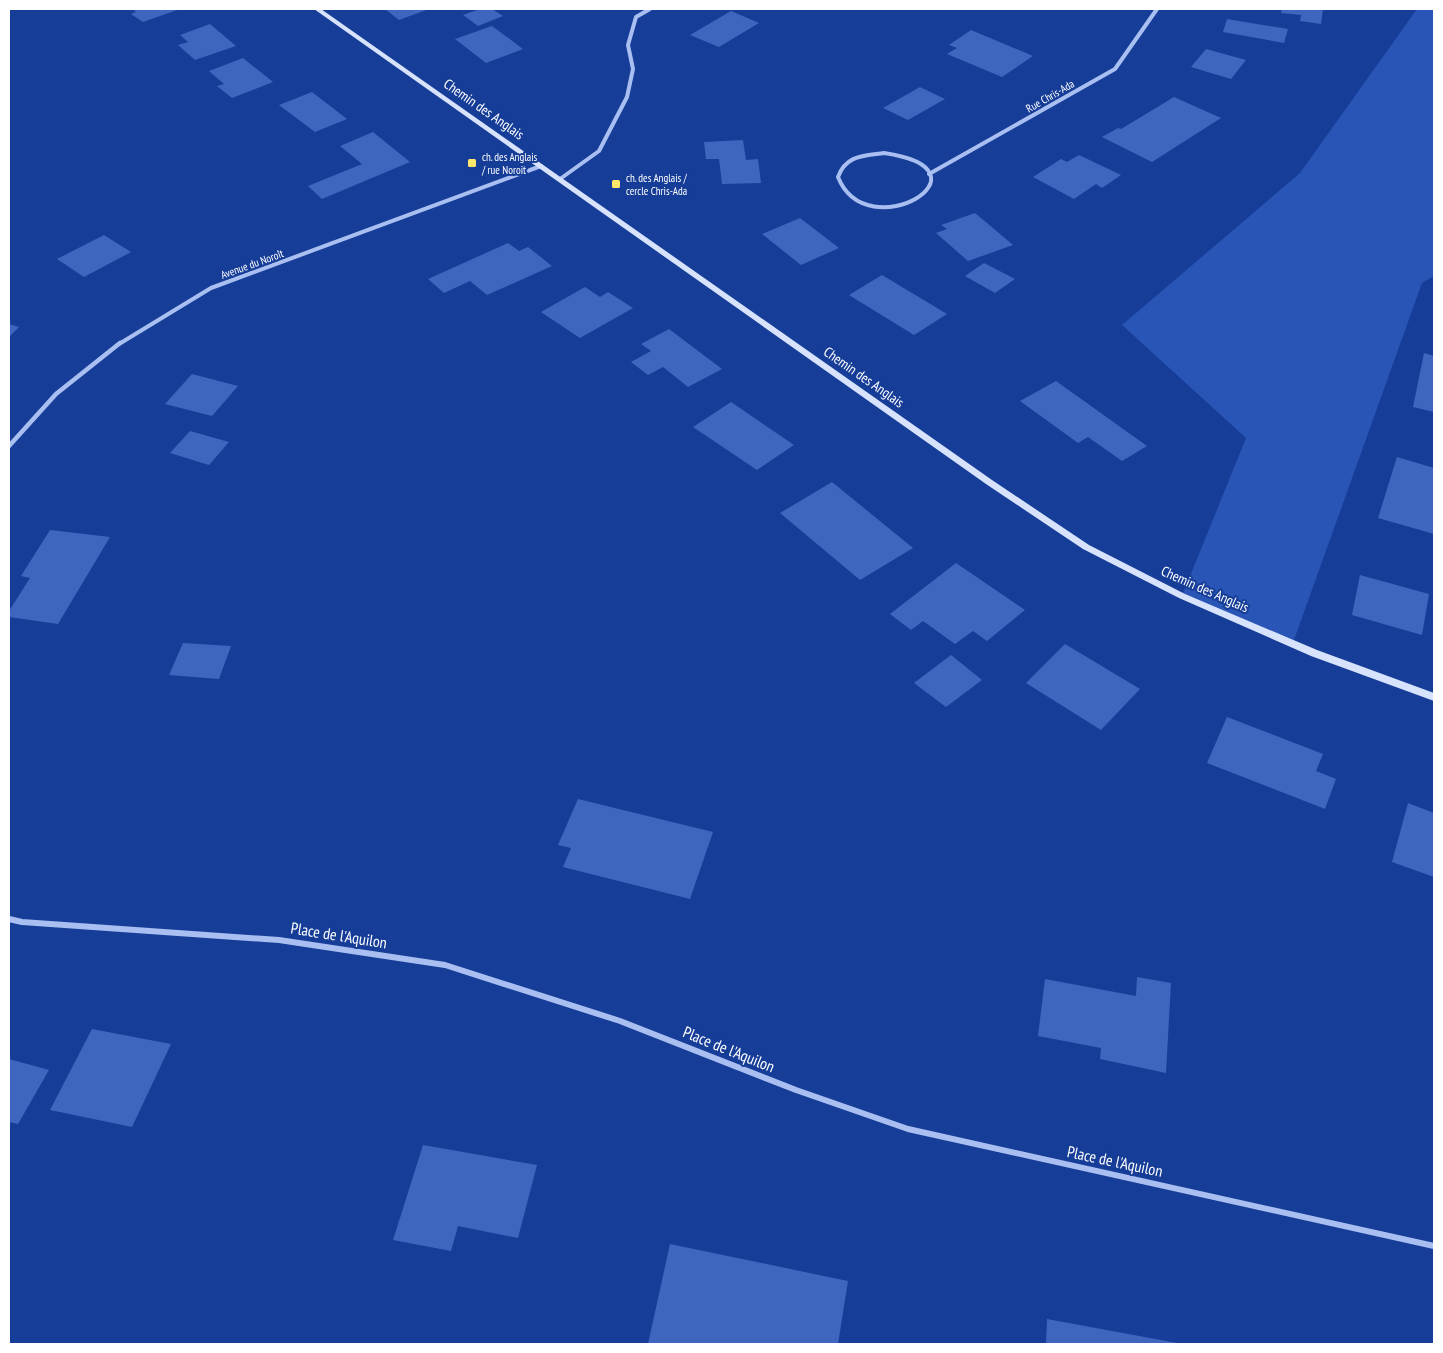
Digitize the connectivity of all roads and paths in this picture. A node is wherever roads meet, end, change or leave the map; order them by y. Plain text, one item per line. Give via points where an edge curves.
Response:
1 (317, 9) edge
2 (650, 9) edge
3 (1156, 9) edge
4 (541, 166) junction
5 (929, 174) junction
6 (560, 179) junction
7 (9, 446) edge
8 (1434, 697) edge
9 (9, 919) edge
10 (1434, 1246) edge

1 - 4 street, Chemin des Anglais
2 - 6 street via 636,16 628,45 633,69 627,97 599,152
3 - 5 street, Rue Chris-Ada via 1115,69
4 - 6 street, Chemin des Anglais
4 - 7 street, Avenue du Noroît via 211,288 126,338 56,394
5 - 5 street via 923,166 905,158 869,154 845,164 838,171 837,180 840,188 854,199 875,206 892,206 919,199 931,183
6 - 8 street, Chemin des Anglais via 1086,547 1182,596 1314,652
9 - 10 street, Place de l'Aquilon via 279,940 445,965 620,1021 796,1090 908,1129

